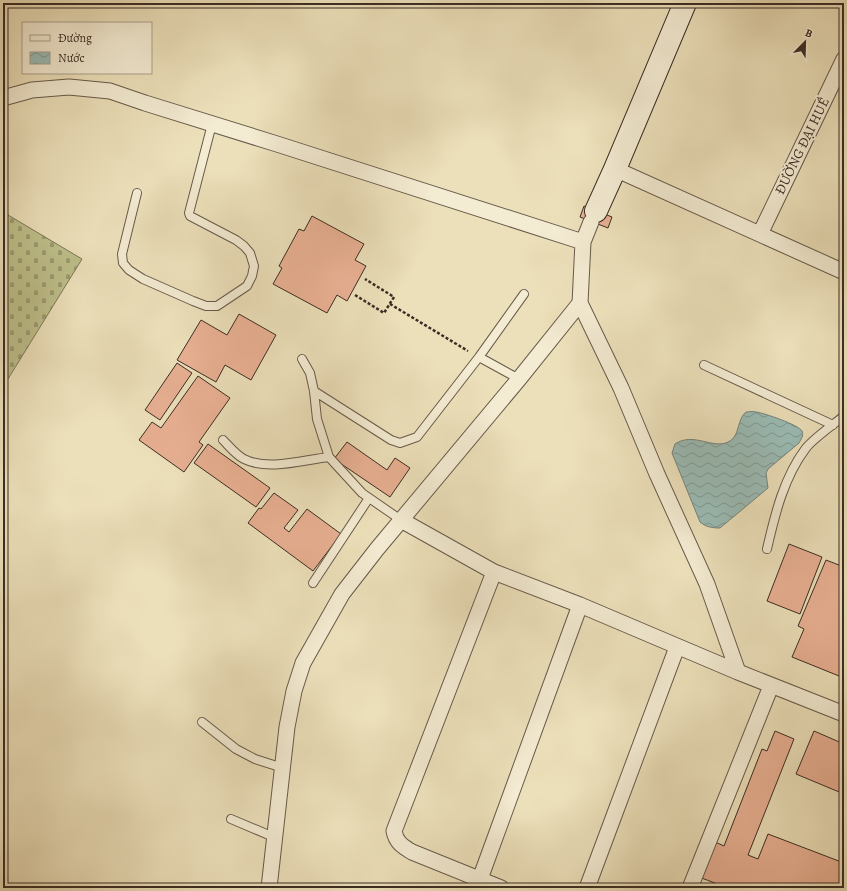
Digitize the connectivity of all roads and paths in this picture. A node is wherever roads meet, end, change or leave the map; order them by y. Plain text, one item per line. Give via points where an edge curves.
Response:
1 (685, 3) edge
2 (844, 59) edge
3 (3, 98) edge
4 (212, 124) junction
5 (616, 169) junction
6 (137, 193) dead end
7 (594, 216) joint
8 (760, 234) junction
9 (583, 242) junction
10 (844, 272) edge
11 (364, 279) dead end
12 (524, 294) dead end
13 (355, 295) dead end
14 (580, 303) junction
15 (390, 304) junction
16 (479, 357) junction
17 (302, 359) dead end
18 (704, 365) dead end
19 (519, 378) junction
20 (314, 391) junction
21 (844, 416) edge
22 (833, 425) junction
23 (223, 440) dead end
24 (329, 458) junction
25 (369, 498) junction
26 (401, 520) junction
27 (766, 549) dead end
28 (494, 572) junction
29 (313, 583) dead end
30 (580, 605) junction
31 (677, 647) junction
32 (738, 672) junction
33 (771, 686) junction
34 (844, 714) edge
35 (202, 722) dead end
36 (283, 768) junction
37 (231, 819) dead end
38 (276, 838) junction
39 (480, 879) junction
40 (269, 888) edge
41 (501, 888) edge
42 (587, 888) edge
43 (690, 888) edge

1 - 5 street
2 - 8 street, ĐƯỜNG ĐẠI HUỀ
3 - 4 street via 32,90 61,88 110,91
4 - 6 lane via 189,213 190,216 236,240 250,253 254,266 247,286 217,306 206,306 143,279 129,270 123,263 122,254
4 - 9 street
5 - 7 street
5 - 8 street
7 - 9 street
8 - 10 street
9 - 14 street
11 - 15 path via 394,296
12 - 16 lane
13 - 15 path via 384,313
14 - 19 street
14 - 32 street via 621,388 707,584
15 - 16 path
16 - 19 lane
16 - 20 lane via 417,438 400,443 391,440
17 - 20 lane via 310,373
18 - 22 lane
19 - 26 street
20 - 24 lane via 317,419
21 - 22 lane
22 - 27 lane via 807,447 790,475
23 - 24 lane via 243,458 260,464
24 - 25 lane
25 - 26 lane
25 - 29 lane
26 - 28 street
26 - 36 street via 342,594 303,663 287,727
28 - 30 street
28 - 39 street via 394,831 396,839 412,852
30 - 31 street
30 - 39 street
31 - 32 street
31 - 42 street
32 - 33 street
33 - 34 street
33 - 43 street
35 - 36 lane via 236,749 255,759
36 - 38 street
37 - 38 lane
38 - 40 street
39 - 41 street

